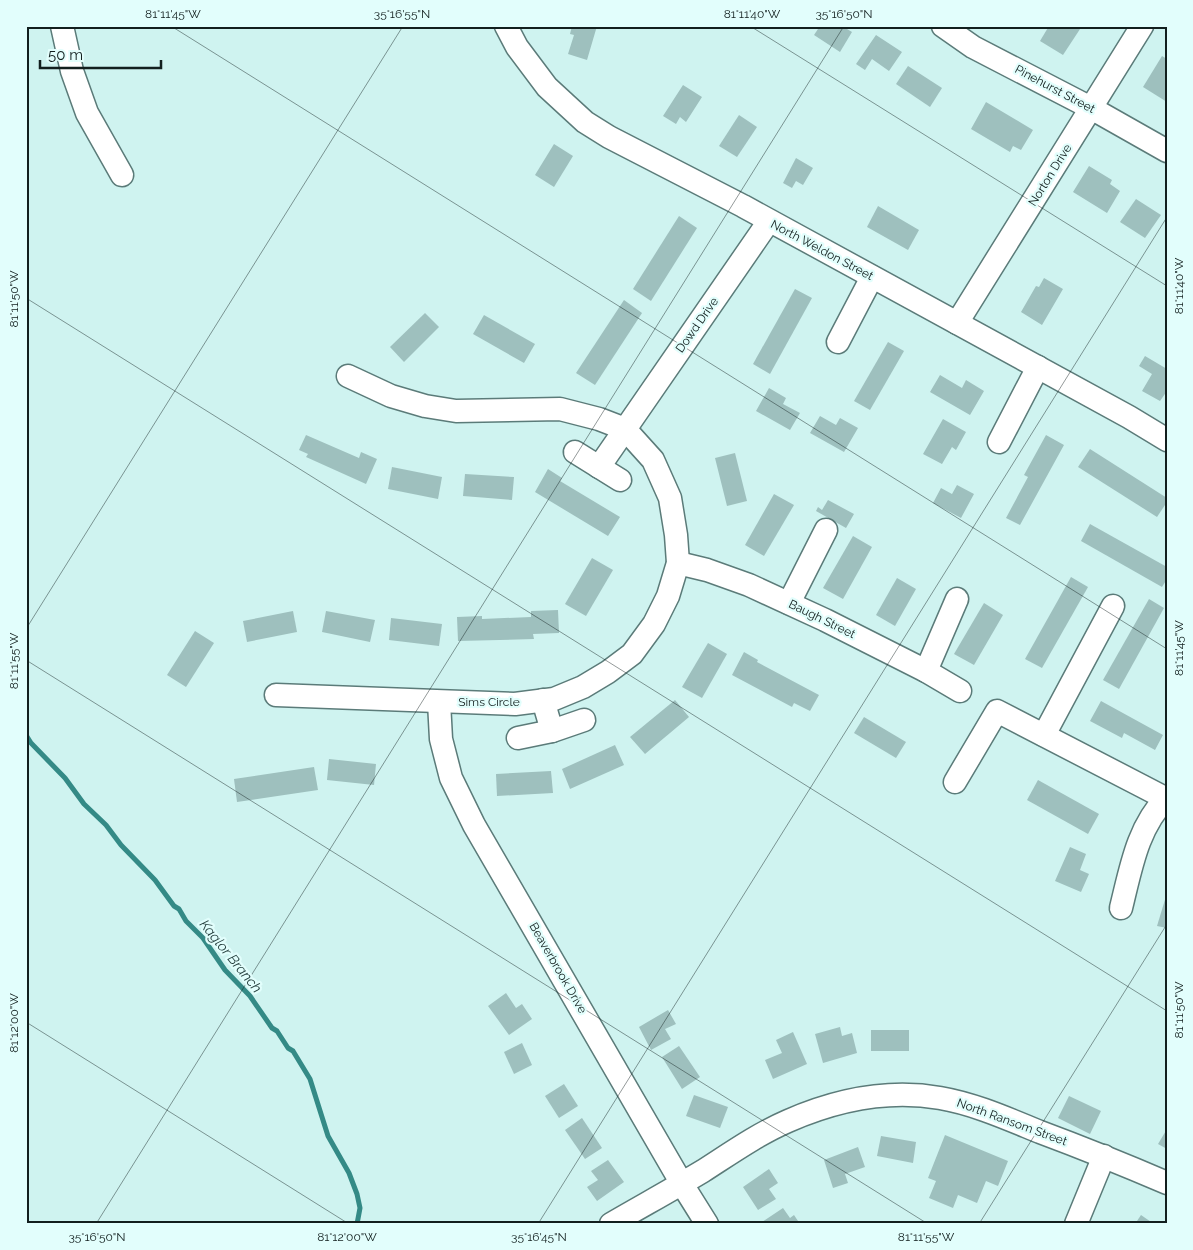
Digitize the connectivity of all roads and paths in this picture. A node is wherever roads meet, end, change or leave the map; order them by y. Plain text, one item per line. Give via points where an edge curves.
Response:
1 (62, 26) edge
2 (506, 26) edge
3 (943, 26) edge
4 (1142, 26) edge
5 (1091, 108) junction
6 (1167, 151) edge
7 (122, 175) dead end
8 (769, 221) junction
9 (872, 277) junction
10 (957, 323) junction
11 (838, 342) dead end
12 (1038, 367) junction
13 (348, 376) dead end
14 (625, 430) junction
15 (1167, 440) edge
16 (999, 442) dead end
17 (575, 452) dead end
18 (599, 467) junction
19 (620, 480) dead end
20 (826, 530) dead end
21 (678, 563) junction
22 (957, 599) dead end
23 (788, 603) junction
24 (1113, 606) dead end
25 (926, 671) junction
26 (960, 691) dead end
27 (276, 695) dead end
28 (543, 700) junction
29 (439, 702) junction
30 (584, 720) dead end
31 (552, 731) junction
32 (1044, 735) junction
33 (518, 738) dead end
34 (954, 782) dead end
35 (1166, 797) edge
36 (1121, 908) dead end
37 (1104, 1156) junction
38 (1167, 1183) edge
39 (682, 1184) junction
40 (611, 1224) edge
41 (707, 1224) edge
42 (1076, 1224) edge

1 - 7 street via 72,71 87,113
2 - 8 street, North Weldon Street via 547,87 585,122
3 - 5 street, Pinehurst Street via 973,47
4 - 5 street, Norton Drive
5 - 6 street, Pinehurst Street
5 - 10 street, Norton Drive
8 - 9 street, North Weldon Street
8 - 14 street, Dowd Drive
9 - 10 street, North Weldon Street
9 - 11 street
10 - 12 street, North Weldon Street
12 - 15 street, North Weldon Street
12 - 16 street
13 - 14 street, Sims Circle via 391,396 425,406 456,411 560,410 599,419
14 - 18 street, Dowd Drive
14 - 21 street, Sims Circle via 653,460 670,498
17 - 18 street
18 - 19 street
20 - 23 street
21 - 23 street, Baugh Street via 749,585
21 - 28 street, Sims Circle via 668,596 654,624 632,654 583,687
22 - 25 street
23 - 25 street, Baugh Street
24 - 32 street
25 - 26 street, Baugh Street
27 - 29 street, Sims Circle
28 - 29 street, Sims Circle via 516,704
28 - 31 street
29 - 39 street, Beaverbrook Drive via 441,739 451,778 474,825
30 - 31 street
31 - 33 street
32 - 34 street via 996,711
32 - 35 street
35 - 36 street via 1146,823
37 - 38 street, North Ransom Street
37 - 39 street, North Ransom Street via 964,1104 940,1098 887,1095 836,1104 787,1122
37 - 42 street
39 - 40 street, North Ransom Street
39 - 41 street, Beaverbrook Drive

